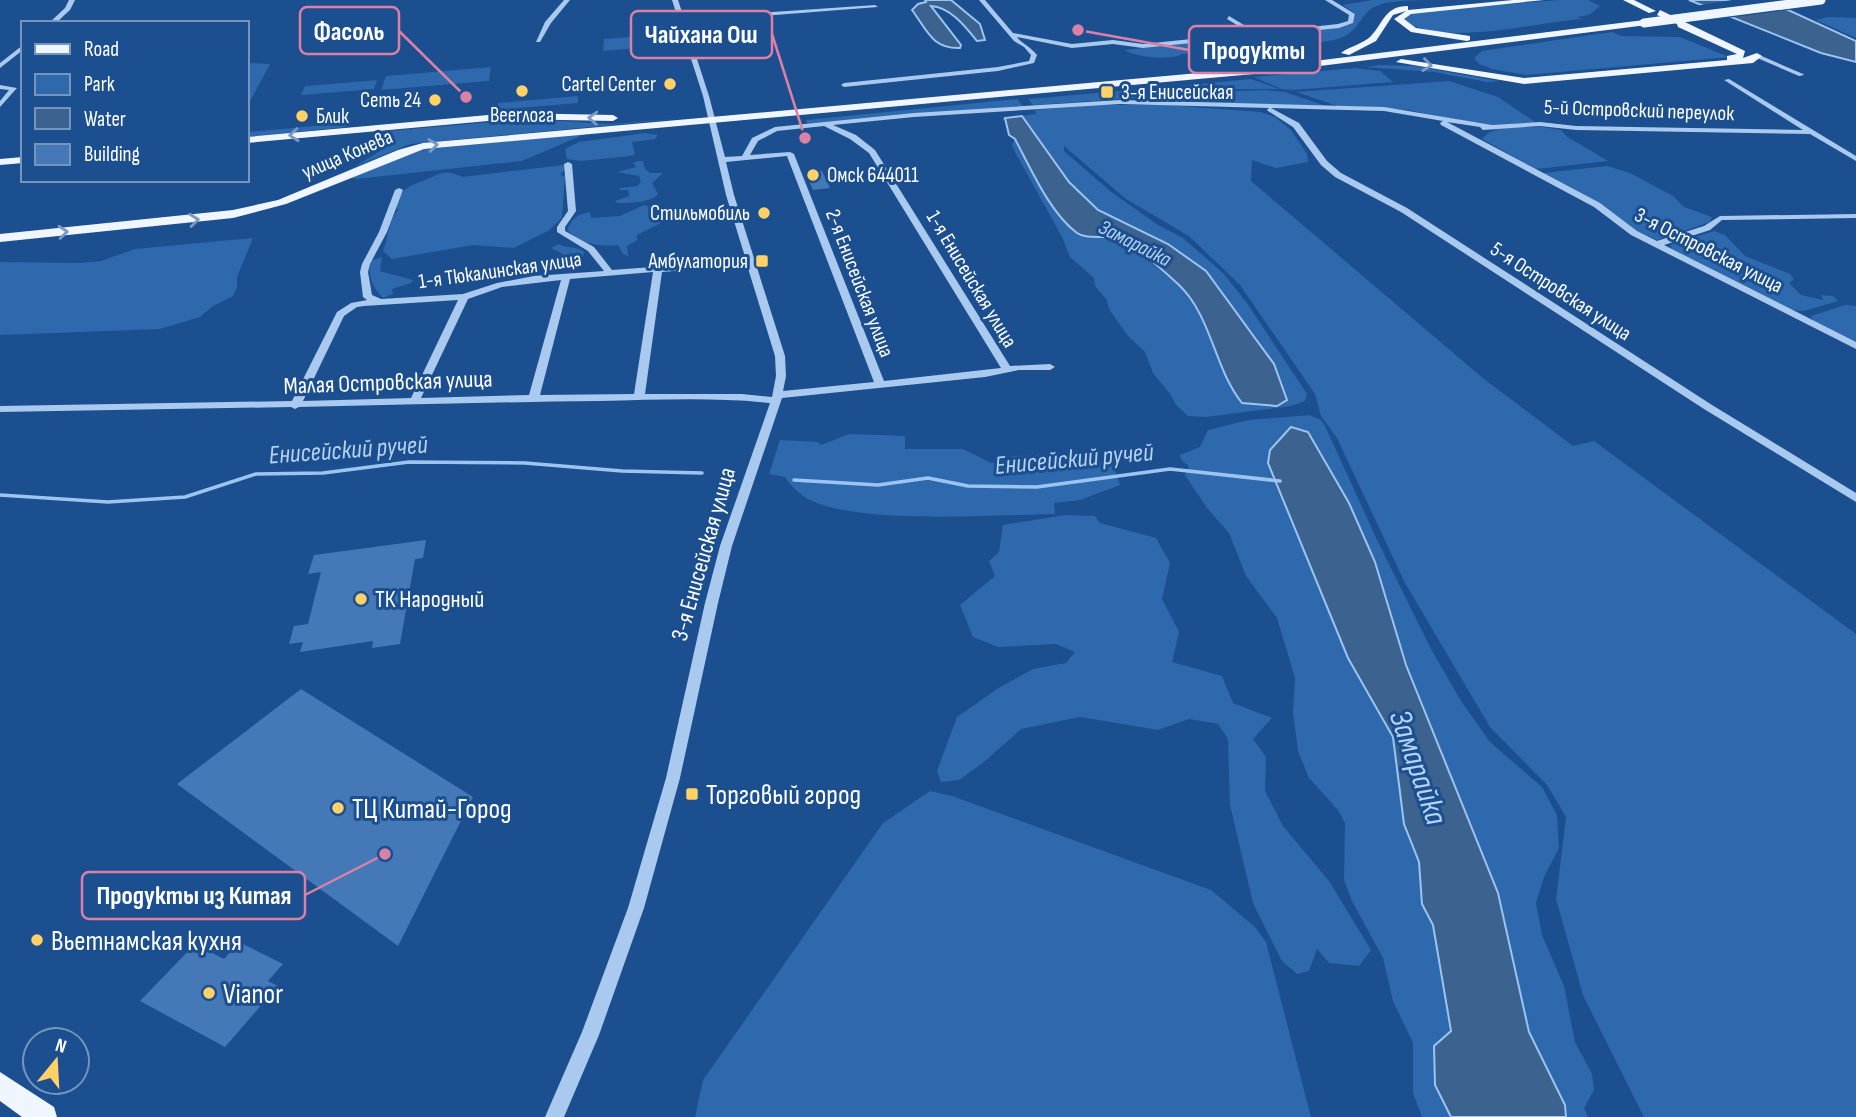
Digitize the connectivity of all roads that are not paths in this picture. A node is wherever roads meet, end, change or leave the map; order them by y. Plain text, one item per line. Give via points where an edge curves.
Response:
1 (72, 0) edge
2 (567, 0) edge
3 (675, 0) edge
4 (982, 0) edge
5 (1328, 0) edge
6 (1505, 0) edge
7 (1540, 0) edge
8 (1627, 0) edge
9 (1768, 0) edge
10 (1821, 0) edge
11 (875, 8) dead end
12 (1229, 18) dead end
13 (681, 20) junction
14 (54, 21) edge
15 (1681, 25) dead end
16 (1011, 34) junction
17 (1257, 35) junction
18 (1466, 38) junction
19 (538, 41) dead end
20 (1019, 43) joint
21 (1479, 45) junction
22 (21, 49) edge
23 (1346, 53) junction
24 (1757, 56) junction
25 (1359, 60) junction
26 (0, 66) edge
27 (1801, 75) dead end
28 (1727, 80) dead end
29 (844, 85) dead end
30 (0, 87) edge
31 (21, 95) edge
32 (9, 96) junction
33 (0, 106) edge
34 (1256, 107) junction
35 (1410, 111) junction
36 (711, 116) junction
37 (822, 124) junction
38 (1491, 127) junction
39 (1811, 132) junction
40 (1476, 139) junction
41 (248, 140) edge
42 (746, 158) junction
43 (1856, 159) edge
44 (21, 160) edge
45 (721, 160) junction
46 (0, 162) edge
47 (568, 164) dead end
48 (399, 190) dead end
49 (1856, 216) edge
50 (0, 238) edge
51 (1657, 244) junction
52 (751, 262) junction
53 (659, 271) junction
54 (610, 273) junction
55 (565, 276) junction
56 (464, 298) junction
57 (378, 301) junction
58 (1856, 346) edge
59 (1050, 367) dead end
60 (1006, 368) junction
61 (880, 385) junction
62 (534, 398) junction
63 (639, 398) junction
64 (777, 398) junction
65 (414, 402) junction
66 (295, 406) junction
67 (0, 409) edge
68 (1856, 498) edge
69 (0, 1085) edge
70 (44, 1117) edge
71 (554, 1117) edge

1 - 14 street
2 - 19 street
3 - 13 street, 3-я Енисейская улица
4 - 16 street
5 - 17 street via 1353,18 1339,26
6 - 23 main road via 1395,10 1373,39
7 - 18 main road via 1409,12 1398,19 1405,27 1424,33
8 - 24 main road
9 - 18 main road
10 - 21 main road, bridge
11 - 13 street
12 - 17 street
13 - 36 street, 3-я Енисейская улица
15 - 21 main road via 1739,51 1741,56 1534,77 1493,72 1471,59
16 - 17 street via 1072,46 1113,42 1143,46
16 - 20 street
18 - 23 main road
20 - 29 street via 1034,55 1032,62
21 - 25 main road
22 - 26 street
23 - 36 main road
25 -> 24 main road via 1524,80 1745,61
24 - 27 street
25 - 36 main road
28 - 39 street
30 - 32 street via 14,88
31 - 32 street
32 - 33 street
34 - 35 street
34 - 37 street via 1091,103
34 - 68 street, 5-я Островская улица via 1296,125 1338,175 1404,210
35 - 38 street, 5-й Островский переулок
35 - 40 street, 3-я Островская улица
36 -> 41 main road, улица Конева via 511,116
36 - 45 street, 3-я Енисейская улица
50 -> 36 main road, улица Конева via 233,214 282,202 423,146
37 - 42 street via 766,132 755,140
37 - 60 street, 1-я Енисейская улица via 853,137 872,152
38 - 39 street, 5-й Островский переулок via 1540,124
38 - 40 street via 1475,132
39 - 43 street
40 - 51 street, 3-я Островская улица via 1597,205
42 - 45 street
42 - 61 street, 2-я Енисейская улица via 790,154
44 - 46 main road
45 - 52 street, 3-я Енисейская улица
47 - 54 street via 572,211 561,232 591,249
48 - 57 street via 364,272 368,297
49 - 51 street via 1720,218 1707,228
51 - 58 street, 3-я Островская улица
52 - 53 street, 1-я Тюкалинская улица
52 - 64 street, 3-я Енисейская улица via 780,356
53 - 54 street, 1-я Тюкалинская улица
53 - 63 street
54 - 55 street, 1-я Тюкалинская улица
55 - 56 street, 1-я Тюкалинская улица via 500,285
55 - 62 street
56 - 57 street, 1-я Тюкалинская улица
56 - 65 street
57 - 66 street, 1-я Тюкалинская улица via 354,305 341,313
59 - 60 street, Малая Островская улица
60 - 61 street, Малая Островская улица
61 - 64 street, Малая Островская улица
62 - 63 street, Малая Островская улица
62 - 65 street, Малая Островская улица
63 - 64 street, Малая Островская улица
64 - 71 street, 3-я Енисейская улица via 726,547 673,778 636,903 590,1034
65 - 66 street, Малая Островская улица
66 - 67 street, Малая Островская улица
69 - 70 main road

